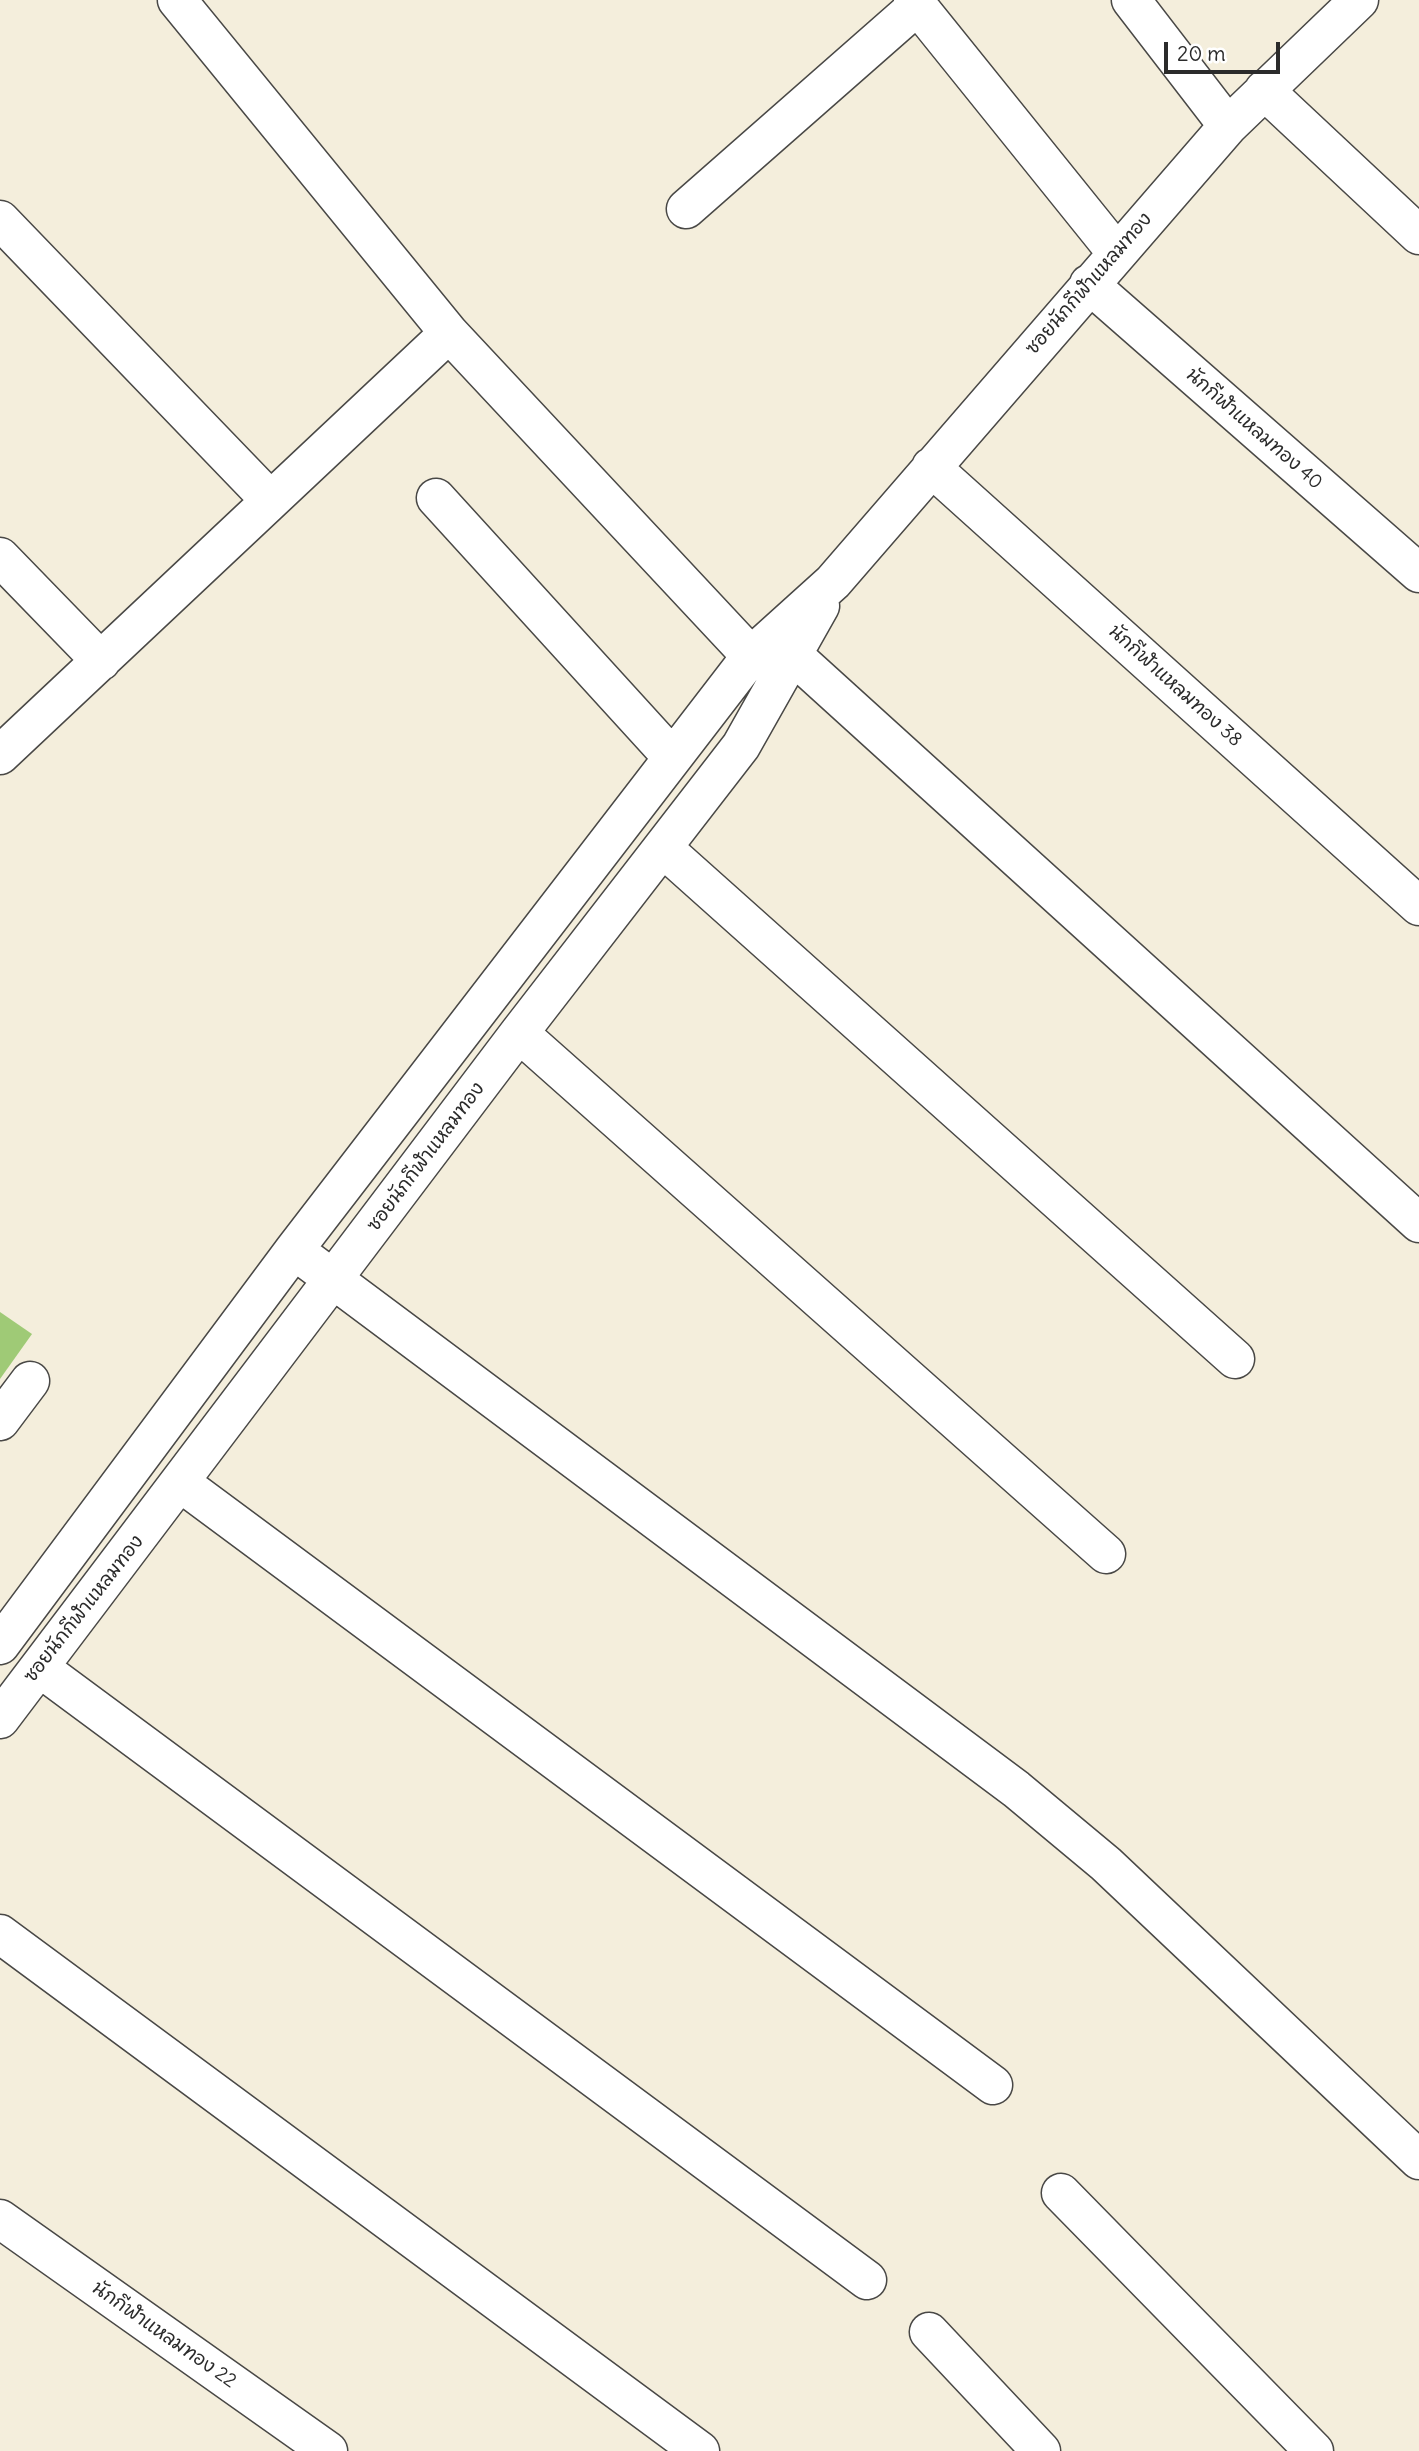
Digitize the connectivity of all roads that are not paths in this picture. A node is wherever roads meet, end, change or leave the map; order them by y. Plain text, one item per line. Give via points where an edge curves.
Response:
1 (177, 0) edge
2 (1131, 0) edge
3 (1359, 0) edge
4 (915, 3) edge
5 (1264, 90) junction
6 (1228, 126) junction
7 (686, 209) dead end
8 (0, 220) edge
9 (1419, 235) edge
10 (1116, 253) junction
11 (1089, 284) junction
12 (449, 333) junction
13 (931, 467) junction
14 (436, 498) dead end
15 (270, 500) junction
16 (0, 557) edge
17 (1419, 573) edge
18 (833, 582) junction
19 (751, 656) junction
20 (794, 656) junction
21 (101, 661) junction
22 (0, 755) edge
23 (672, 757) junction
24 (663, 848) junction
25 (1419, 905) edge
26 (519, 1033) junction
27 (1419, 1223) edge
28 (294, 1250) junction
29 (333, 1279) junction
30 (1235, 1359) dead end
31 (30, 1381) dead end
32 (0, 1422) edge
33 (181, 1483) junction
34 (1106, 1554) dead end
35 (0, 1645) edge
36 (40, 1668) junction
37 (0, 1719) edge
38 (0, 1934) edge
39 (993, 2085) dead end
40 (1419, 2160) edge
41 (1060, 2193) dead end
42 (0, 2219) edge
43 (867, 2280) dead end
44 (929, 2332) dead end
45 (328, 2451) edge
46 (700, 2451) edge
47 (1041, 2451) edge
48 (1314, 2451) edge

1 - 12 street
2 - 6 street
3 - 5 street, ซอยนักกีฬาแหลมทอง
4 - 7 street
4 - 10 street
5 - 6 street, ซอยนักกีฬาแหลมทอง
5 - 9 street
6 - 10 street, ซอยนักกีฬาแหลมทอง
8 - 15 street
10 - 11 street, ซอยนักกีฬาแหลมทอง
11 - 13 street, ซอยนักกีฬาแหลมทอง
11 - 17 street, นักกีฬาแหลมทอง 40
12 - 15 street
12 - 19 street
13 - 18 street, ซอยนักกีฬาแหลมทอง
13 - 25 street, นักกีฬาแหลมทอง 38
14 - 23 street
15 - 21 street
16 - 21 street
18 - 19 street, ซอยนักกีฬาแหลมทอง
18 - 20 street, ซอยนักกีฬาแหลมทอง
19 - 23 street, ซอยนักกีฬาแหลมทอง
20 - 24 street, ซอยนักกีฬาแหลมทอง via 741,746
20 - 27 street
21 - 22 street
23 - 28 street, ซอยนักกีฬาแหลมทอง
24 - 26 street, ซอยนักกีฬาแหลมทอง
24 - 30 street
26 - 29 street, ซอยนักกีฬาแหลมทอง
26 - 34 street
28 - 29 street
28 - 35 street, ซอยนักกีฬาแหลมทอง
29 - 33 street, ซอยนักกีฬาแหลมทอง
29 - 40 street via 1016,1789 1106,1864
31 - 32 street
33 - 36 street, ซอยนักกีฬาแหลมทอง
33 - 39 street
36 - 37 street, ซอยนักกีฬาแหลมทอง
36 - 43 street
38 - 46 street
41 - 48 street
42 - 45 street, นักกีฬาแหลมทอง 22
44 - 47 street

